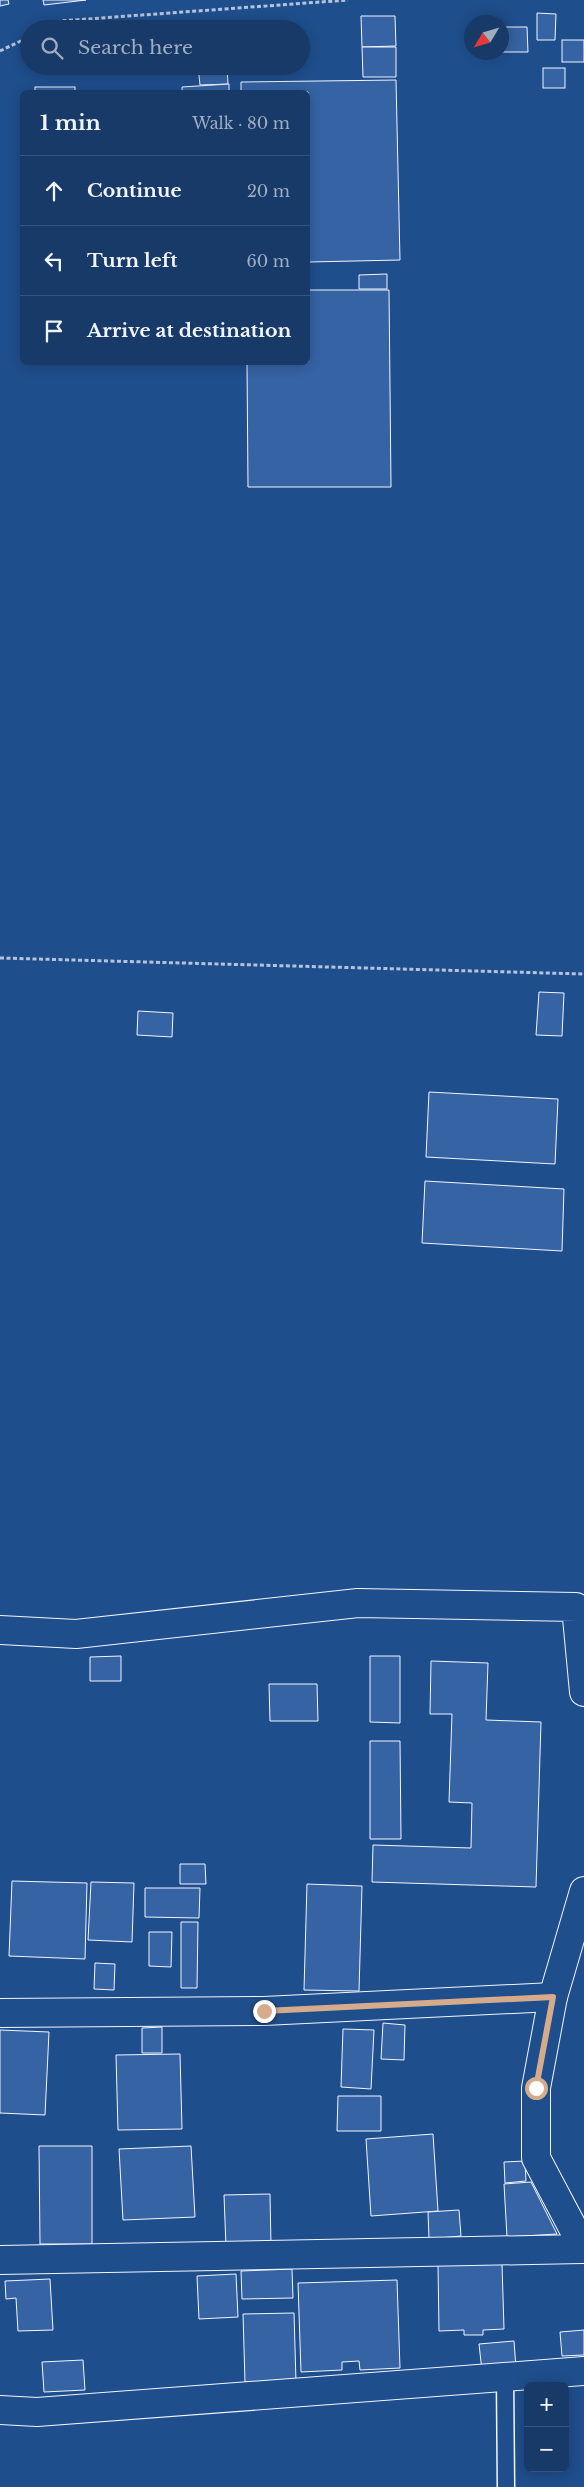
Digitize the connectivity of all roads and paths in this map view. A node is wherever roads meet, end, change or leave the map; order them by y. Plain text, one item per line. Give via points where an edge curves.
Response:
1 (348, 0) edge
2 (74, 20) edge
3 (20, 41) edge
4 (0, 51) edge
5 (0, 958) edge
6 (584, 974) edge
7 (0, 1630) edge
8 (584, 1692) edge
9 (584, 1891) edge
10 (553, 1997) junction
11 (0, 2013) edge
12 (583, 2249) edge
13 (0, 2260) edge
14 (584, 2371) edge
15 (505, 2378) junction
16 (0, 2410) edge
17 (506, 2487) edge

1 - 2 path
3 - 4 path
5 - 6 path
7 - 8 street via 76,1634 358,1603 576,1607
9 - 10 street
10 - 11 street via 264,2011
10 - 12 street via 536,2088 536,2158
12 - 13 street
14 - 15 street
15 - 16 street via 47,2411
15 - 17 lane

